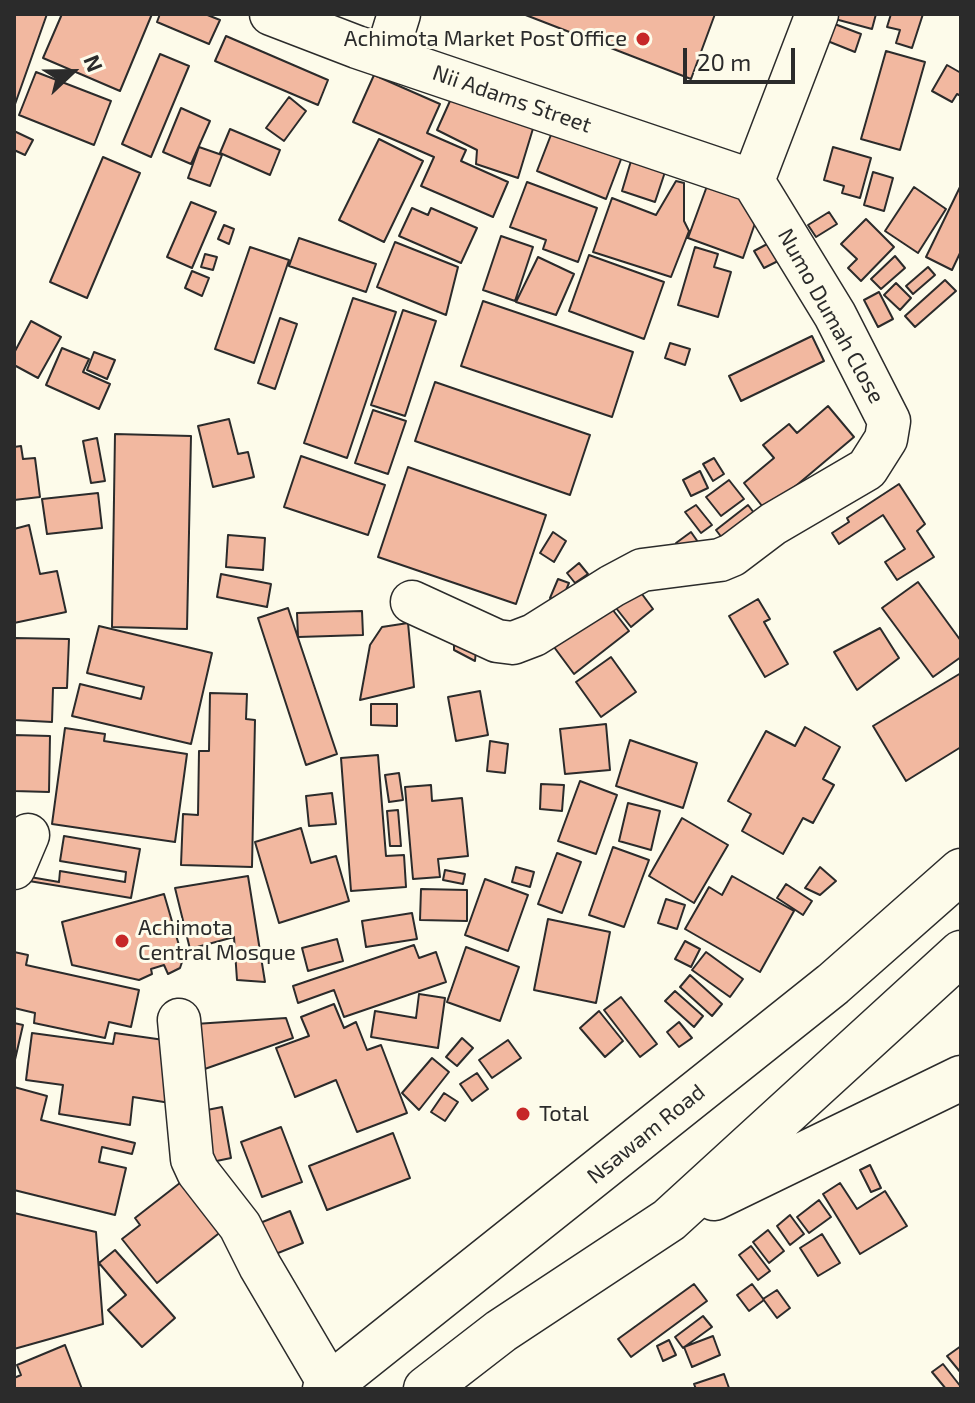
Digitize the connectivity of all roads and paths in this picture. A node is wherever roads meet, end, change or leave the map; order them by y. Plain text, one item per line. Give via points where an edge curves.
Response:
1 (271, 14) edge
2 (399, 14) edge
3 (817, 14) edge
4 (386, 56) junction
5 (753, 181) junction
6 (412, 602) dead end
7 (961, 871) edge
8 (961, 953) edge
9 (179, 1020) dead end
10 (961, 1078) edge
11 (669, 1220) junction
12 (328, 1387) edge
13 (426, 1389) edge

1 - 4 street, Nii Adams Street
2 - 4 street
3 - 5 street
4 - 5 street, Nii Adams Street
5 - 6 street, Numo Dumah Close via 835,315 889,421 886,439 867,469 773,524 732,555 642,570 513,643 497,641
7 - 12 highway, Nsawam Road via 833,984
8 - 11 highway
9 - 12 street via 192,1159 240,1226
10 - 11 highway
11 - 13 highway via 501,1331

